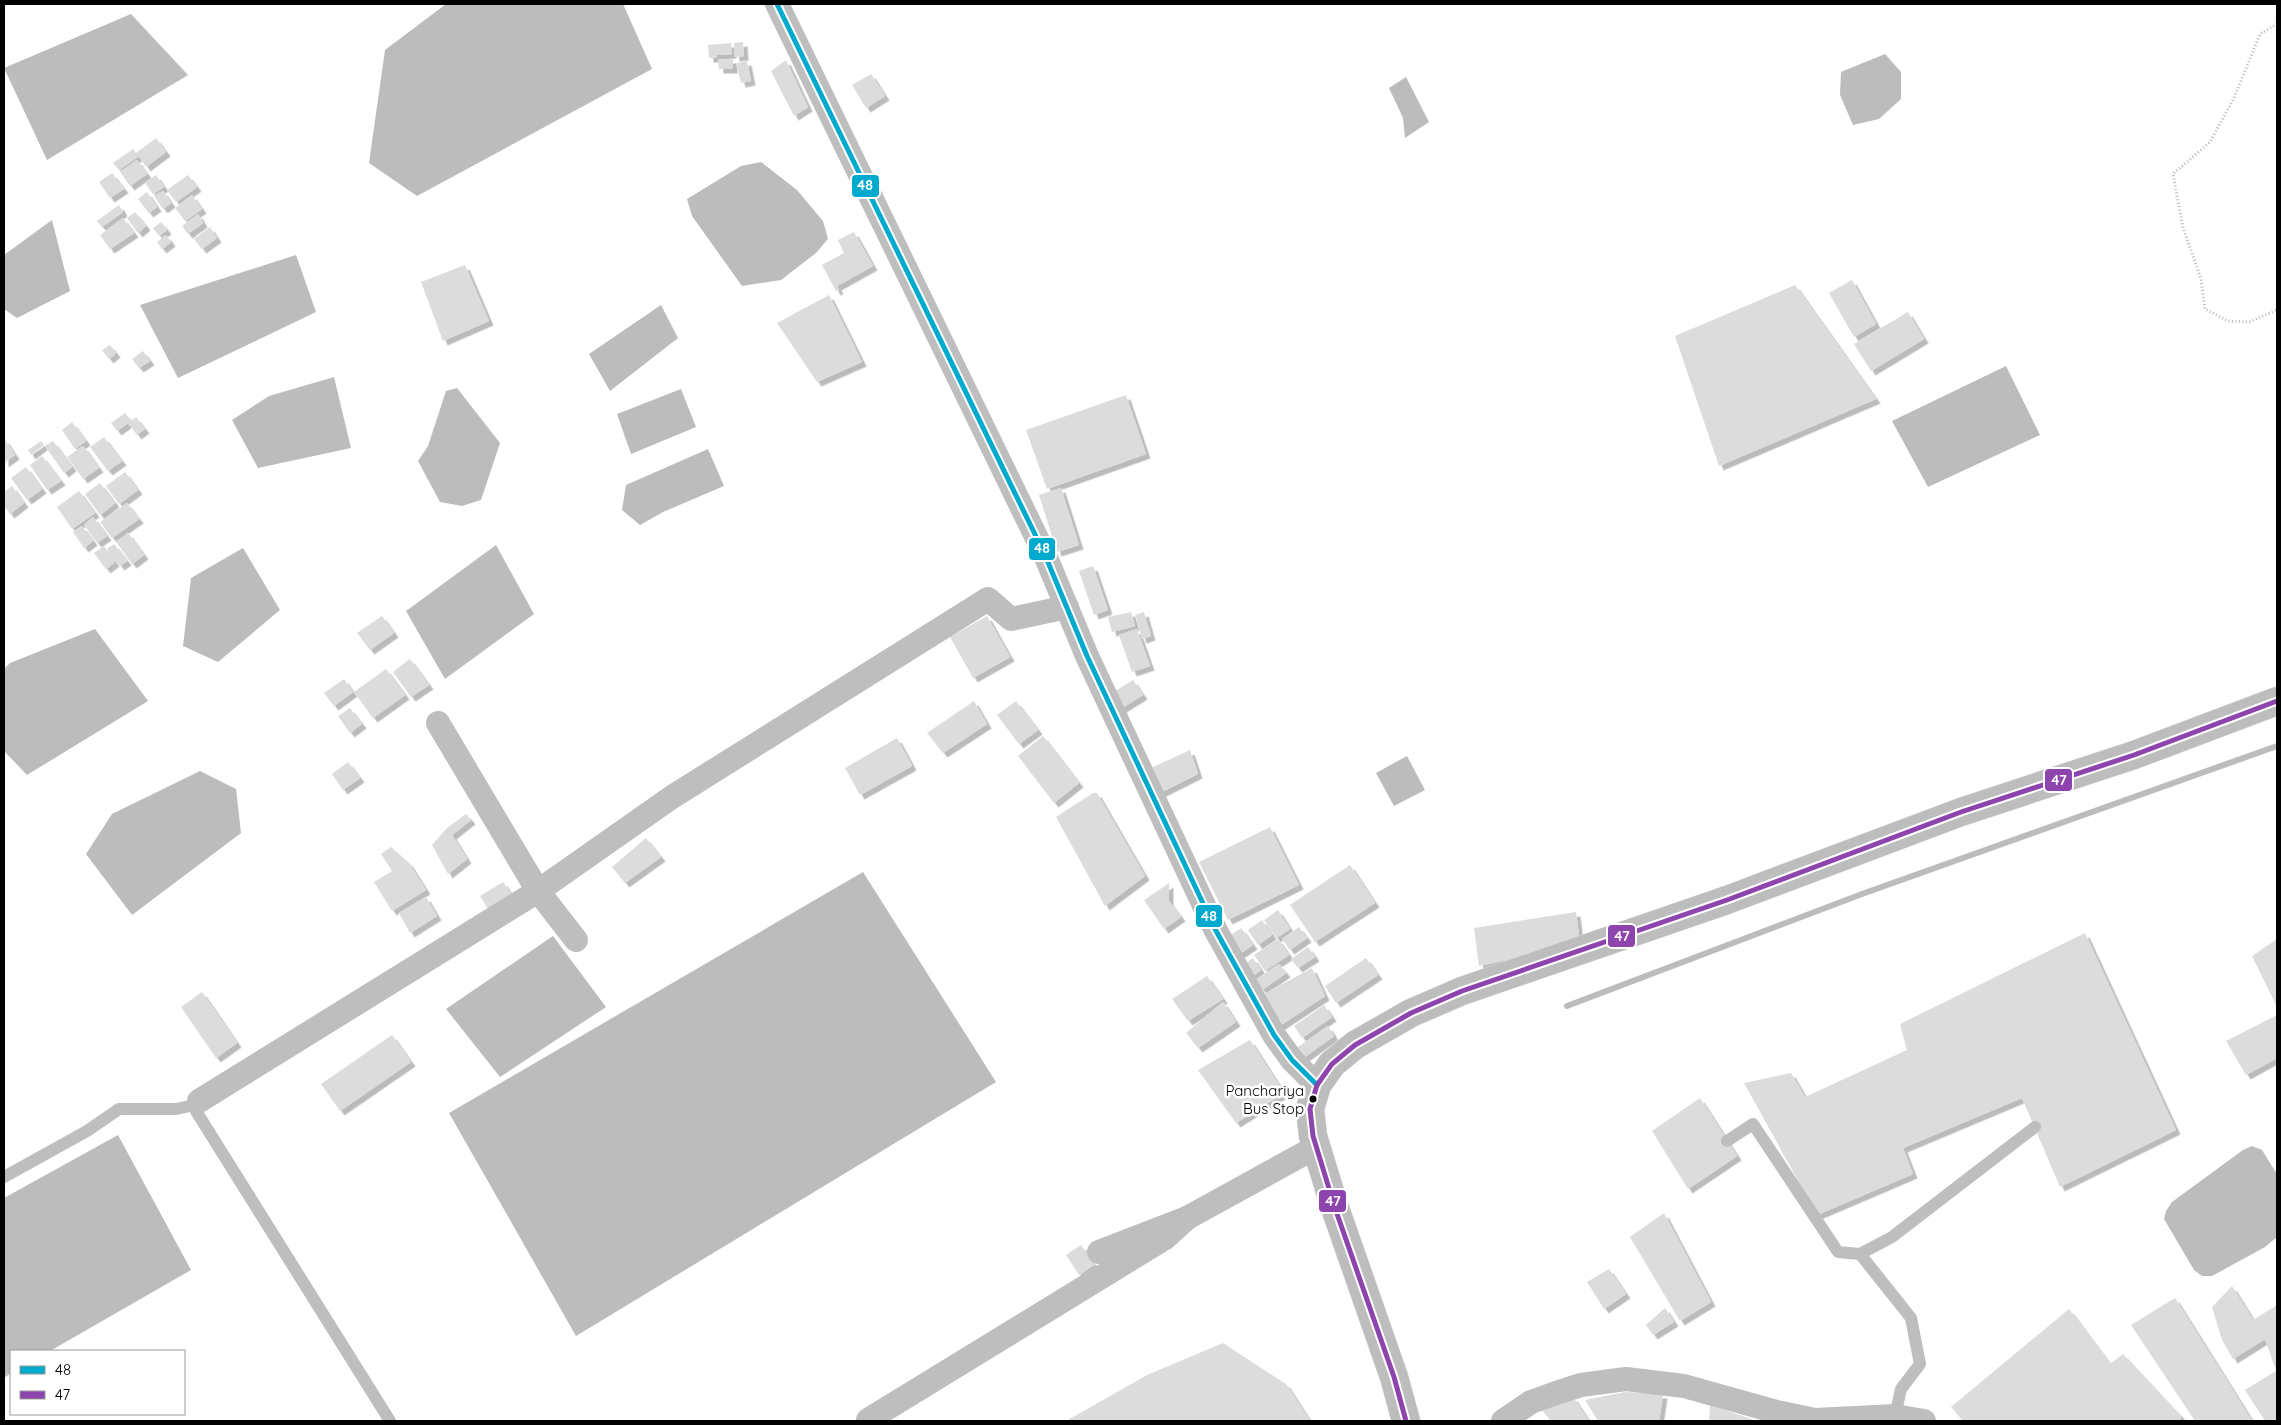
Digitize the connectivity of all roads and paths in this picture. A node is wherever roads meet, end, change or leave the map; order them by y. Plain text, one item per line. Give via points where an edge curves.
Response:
1 (777, 4) edge
2 (2277, 24) edge
3 (2277, 310) edge
4 (1068, 607) junction
5 (2277, 701) edge
6 (438, 723) dead end
7 (538, 891) junction
8 (576, 940) dead end
9 (1317, 1085) junction
10 (199, 1101) junction
11 (2034, 1127) dead end
12 (1727, 1141) dead end
13 (1316, 1147) junction
14 (4, 1178) edge
15 (1187, 1218) junction
16 (1099, 1252) dead end
17 (1860, 1254) junction
18 (1895, 1416) junction
19 (868, 1420) dead end
20 (390, 1421) edge
21 (1406, 1421) edge
22 (1503, 1421) edge
23 (1924, 1421) edge

1 - 4 street
2 - 3 path via 2260,34 2234,98 2210,142 2173,174 2182,228 2201,279 2205,309 2228,321 2249,322
4 - 7 street via 1011,619 988,599 672,797
4 - 9 street via 1087,656 1214,929 1274,1035 1292,1060
5 - 9 highway via 2134,755 1952,815 1717,903 1462,991 1411,1013 1355,1045 1332,1064
6 - 7 street
7 - 8 street
7 - 10 street
9 - 13 highway via 1310,1109
10 - 14 lane via 176,1108 119,1110
10 - 20 lane via 196,1112
11 - 17 lane via 1892,1237
12 - 17 lane via 1753,1124 1838,1252
13 - 15 street
13 - 21 highway
15 - 16 street
15 - 19 street via 1165,1238
17 - 18 lane via 1911,1318 1920,1364 1901,1389
18 - 22 street via 1815,1420 1684,1386 1626,1379 1581,1384 1532,1402
18 - 23 street

